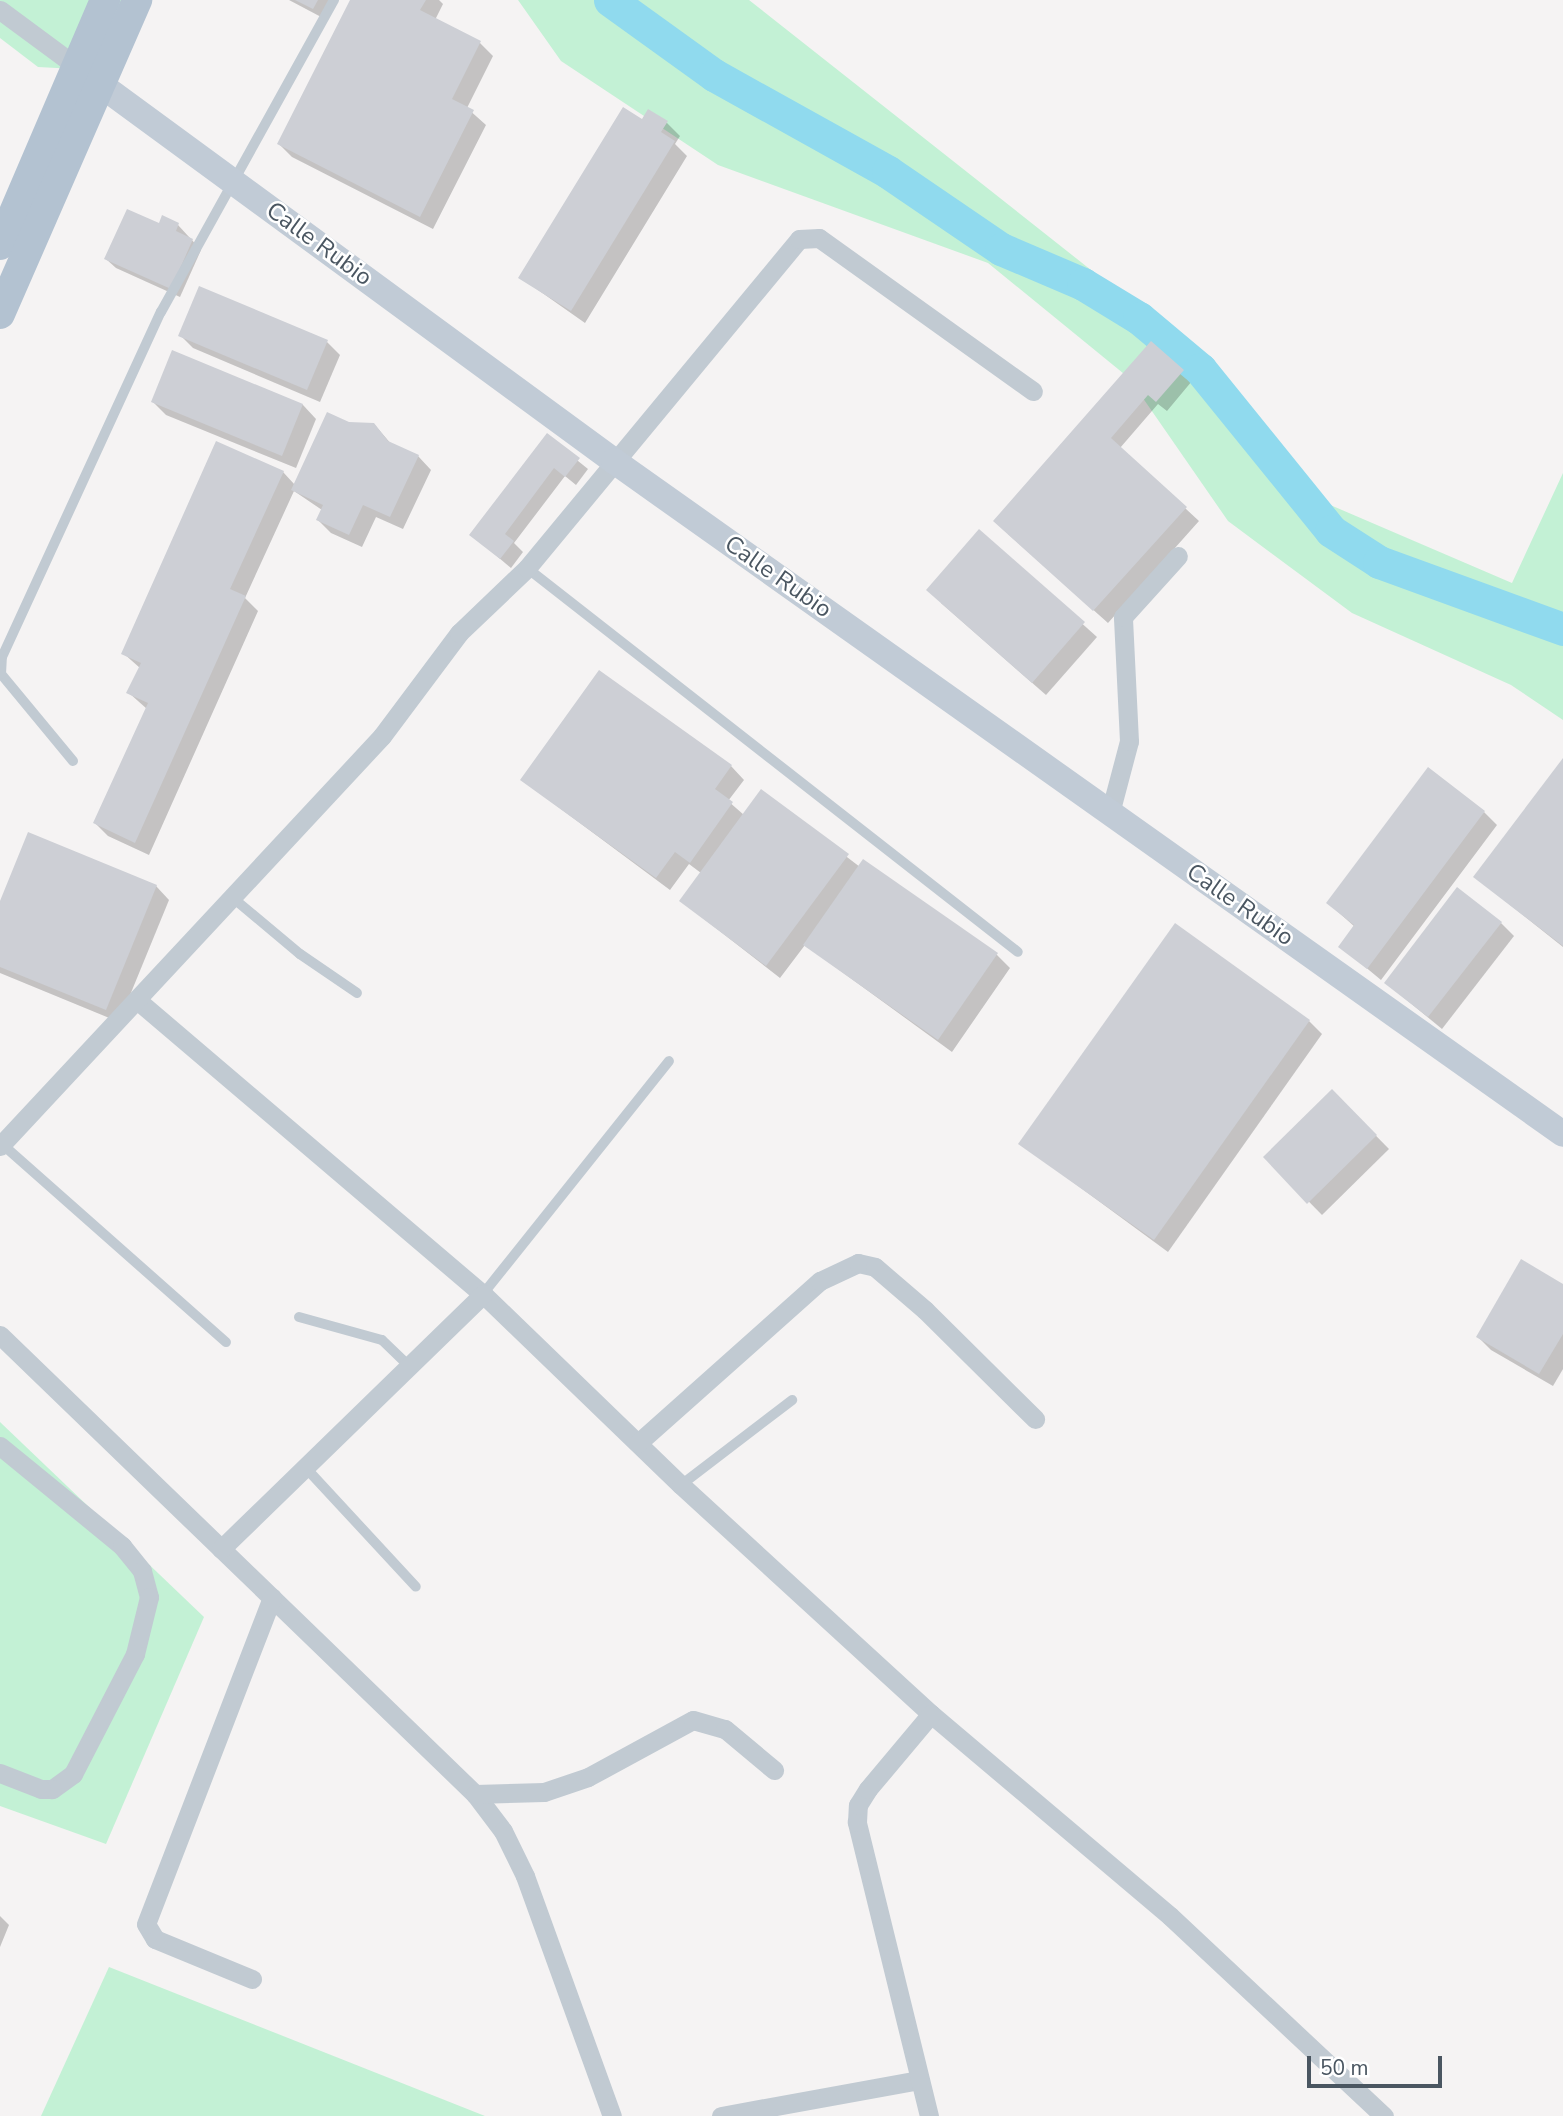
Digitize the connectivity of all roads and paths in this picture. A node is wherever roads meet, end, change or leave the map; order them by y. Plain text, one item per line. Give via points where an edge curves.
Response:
1 (105, 0) edge
2 (137, 0) edge
3 (334, 0) edge
4 (0, 10) edge
5 (76, 66) junction
6 (100, 86) junction
7 (234, 182) junction
8 (0, 245) edge
9 (0, 314) edge
10 (1033, 391) dead end
11 (614, 461) junction
12 (1178, 556) dead end
13 (527, 568) junction
14 (73, 761) dead end
15 (1110, 813) junction
16 (233, 898) junction
17 (1018, 952) dead end
18 (357, 993) dead end
19 (137, 1000) junction
20 (669, 1061) dead end
21 (1563, 1134) edge
22 (1, 1145) edge
23 (484, 1293) junction
24 (299, 1317) dead end
25 (0, 1335) edge
26 (226, 1342) dead end
27 (409, 1366) junction
28 (792, 1400) dead end
29 (1035, 1419) dead end
30 (638, 1443) junction
31 (0, 1446) edge
32 (305, 1467) junction
33 (681, 1485) junction
34 (221, 1549) junction
35 (416, 1587) dead end
36 (272, 1598) junction
37 (930, 1714) junction
38 (774, 1770) dead end
39 (0, 1773) edge
40 (475, 1794) junction
41 (251, 1979) dead end
42 (920, 2080) junction
43 (612, 2116) edge
44 (721, 2116) edge
45 (929, 2116) edge
46 (1384, 2116) edge

1 - 5 main road
2 - 6 main road
3 - 7 lane
4 - 5 street, Calle Rubio
5 - 6 street, Calle Rubio
5 - 8 main road
6 - 7 street, Calle Rubio
6 - 9 main road
7 - 11 street, Calle Rubio
7 - 14 lane via 160,312 2,657 1,674
10 - 11 street via 819,238 808,237 789,248
11 - 13 street
11 - 15 street, Calle Rubio
12 - 15 street via 1123,617 1129,741
13 - 16 street via 459,633 382,736
13 - 17 lane
15 - 21 street, Calle Rubio
16 - 18 lane via 300,954
16 - 19 street
19 - 22 street
19 - 23 street
20 - 23 lane
22 - 26 lane
23 - 27 street
23 - 30 street
24 - 27 lane via 382,1340
25 - 34 street
27 - 32 street
28 - 33 lane
29 - 30 street via 925,1310 874,1267 858,1263 820,1281
30 - 33 street
31 - 39 street via 122,1546 142,1571 149,1597 135,1654 73,1774 52,1789 41,1789
32 - 34 street
32 - 35 lane
33 - 37 street
34 - 36 street
36 - 40 street
36 - 41 street via 146,1924 155,1939
37 - 42 street via 858,1805 857,1822
37 - 46 street via 1170,1916
38 - 40 street via 724,1729 693,1720 544,1792
40 - 43 street via 503,1831 525,1876
42 - 44 street
42 - 45 street

